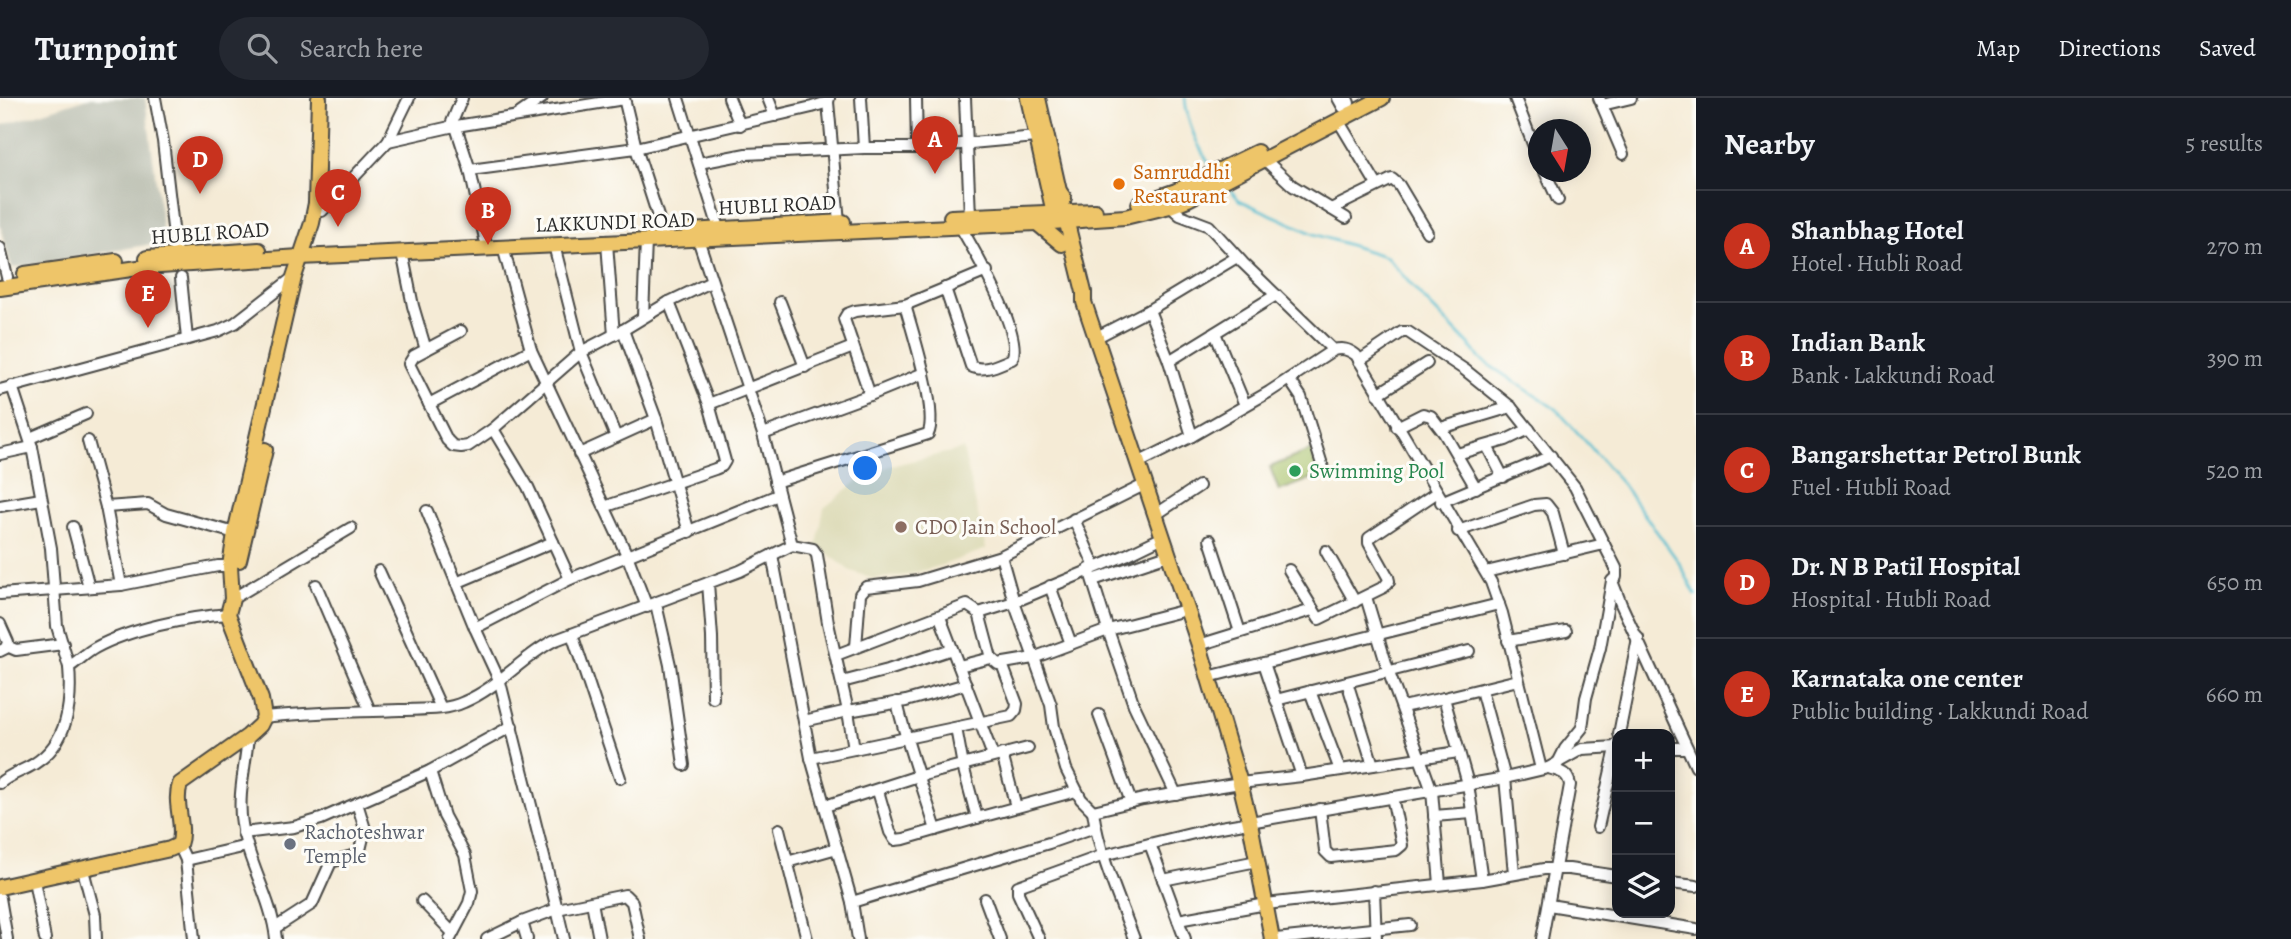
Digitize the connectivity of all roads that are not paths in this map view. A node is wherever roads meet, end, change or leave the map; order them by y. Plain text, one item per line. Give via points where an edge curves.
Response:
1 (155, 98) edge
2 (319, 98) edge
3 (327, 98) edge
4 (409, 98) edge
5 (462, 98) edge
6 (542, 98) edge
7 (678, 98) edge
8 (729, 98) edge
9 (768, 98) edge
10 (861, 98) edge
11 (916, 98) edge
12 (965, 98) edge
13 (1028, 98) edge
14 (1038, 98) edge
15 (1382, 98) edge
16 (1515, 98) edge
17 (1631, 98) edge
18 (624, 99) edge
19 (828, 100) edge
20 (1601, 101) edge
21 (810, 103) edge
22 (1346, 104) edge
23 (775, 116) junction
24 (513, 118) junction
25 (740, 125) junction
26 (453, 127) junction
27 (1528, 131) edge
28 (690, 137) junction
29 (1036, 137) junction
30 (388, 141) junction
31 (968, 143) junction
32 (636, 148) junction
33 (864, 148) junction
34 (917, 148) junction
35 (833, 149) junction
36 (1623, 154) dead end
37 (1264, 159) junction
38 (699, 163) junction
39 (1246, 163) junction
40 (470, 170) junction
41 (1550, 182) edge
42 (1377, 185) junction
43 (1054, 191) junction
44 (1182, 195) junction
45 (1558, 200) dead end
46 (1170, 206) junction
47 (1331, 209) junction
48 (322, 211) junction
49 (1090, 216) junction
50 (1060, 217) junction
51 (1034, 218) junction
52 (1346, 218) dead end
53 (965, 221) junction
54 (839, 222) junction
55 (719, 228) junction
56 (663, 232) junction
57 (1427, 232) dead end
58 (485, 239) junction
59 (698, 239) junction
60 (646, 241) junction
61 (607, 243) junction
62 (1066, 243) junction
63 (554, 245) junction
64 (503, 247) junction
65 (0, 248) edge
66 (306, 252) junction
67 (402, 252) junction
68 (176, 254) junction
69 (1237, 257) junction
70 (987, 271) junction
71 (294, 277) junction
72 (181, 278) dead end
73 (2, 281) edge
74 (710, 282) junction
75 (945, 288) junction
76 (1276, 295) junction
77 (669, 302) junction
78 (780, 302) dead end
79 (905, 305) junction
80 (1149, 310) junction
81 (643, 316) junction
82 (461, 331) dead end
83 (619, 332) junction
84 (1215, 333) junction
85 (1096, 338) junction
86 (187, 339) junction
87 (853, 347) junction
88 (426, 350) junction
89 (531, 350) junction
90 (1333, 350) junction
91 (581, 352) junction
92 (1359, 361) junction
93 (1169, 362) junction
94 (1427, 363) dead end
95 (805, 367) junction
96 (923, 373) junction
97 (1289, 379) junction
98 (547, 382) junction
99 (12, 386) junction
100 (0, 390) edge
101 (748, 390) junction
102 (1378, 394) junction
103 (870, 396) junction
104 (429, 404) junction
105 (709, 404) junction
106 (1245, 405) junction
107 (1511, 407) junction
108 (86, 414) dead end
109 (656, 419) junction
110 (1397, 427) junction
111 (1441, 428) junction
112 (493, 429) junction
113 (1529, 429) junction
114 (762, 434) junction
115 (1192, 436) junction
116 (616, 437) junction
117 (88, 441) dead end
118 (31, 443) junction
119 (1487, 446) junction
120 (0, 454) edge
121 (579, 454) junction
122 (1457, 454) junction
123 (1551, 456) junction
124 (1138, 463) junction
125 (1324, 471) dead end
126 (1503, 477) junction
127 (775, 482) junction
128 (676, 483) junction
129 (1146, 484) junction
130 (1199, 486) dead end
131 (1476, 488) junction
132 (778, 495) junction
133 (1439, 498) junction
134 (41, 499) junction
135 (0, 506) edge
136 (106, 507) junction
137 (604, 508) junction
138 (427, 511) dead end
139 (1155, 514) junction
140 (1074, 519) junction
141 (240, 525) junction
142 (73, 527) dead end
143 (351, 528) dead end
144 (1458, 531) junction
145 (689, 532) junction
146 (1163, 537) junction
147 (1210, 540) dead end
148 (552, 541) junction
149 (1604, 544) junction
150 (792, 545) junction
151 (1326, 551) dead end
152 (1564, 554) junction
153 (626, 555) junction
154 (772, 555) junction
155 (1168, 555) junction
156 (1001, 556) junction
157 (1289, 570) dead end
158 (379, 571) dead end
159 (231, 572) junction
160 (1093, 572) junction
161 (1486, 572) junction
162 (570, 579) junction
163 (1612, 581) junction
164 (456, 583) junction
165 (708, 583) junction
166 (121, 585) junction
167 (316, 585) dead end
168 (1050, 586) junction
169 (89, 587) junction
170 (53, 590) junction
171 (0, 594) edge
172 (232, 599) junction
173 (1360, 599) junction
174 (1014, 603) junction
175 (1499, 604) junction
176 (652, 606) junction
177 (1186, 610) junction
178 (1312, 610) junction
179 (979, 613) junction
180 (228, 614) junction
181 (940, 617) junction
182 (0, 624) edge
183 (475, 628) junction
184 (1108, 630) junction
185 (1566, 631) dead end
186 (1240, 632) junction
187 (572, 634) junction
188 (1377, 634) junction
189 (1639, 638) junction
190 (1508, 641) junction
191 (63, 644) junction
192 (1071, 644) junction
193 (1199, 645) junction
194 (4, 648) edge
195 (856, 648) junction
196 (953, 649) junction
197 (1469, 651) dead end
198 (836, 655) junction
199 (991, 658) junction
200 (1032, 658) junction
201 (1264, 663) junction
202 (1002, 664) junction
203 (959, 666) junction
204 (69, 667) junction
205 (1389, 673) junction
206 (1208, 677) junction
207 (1518, 680) junction
208 (500, 682) junction
209 (842, 682) junction
210 (1348, 682) junction
211 (966, 684) junction
212 (1481, 690) junction
213 (1310, 691) junction
214 (713, 698) dead end
215 (1444, 698) junction
216 (1276, 699) junction
217 (897, 702) junction
218 (1402, 707) junction
219 (441, 708) junction
220 (370, 711) junction
221 (848, 711) junction
222 (1099, 715) dead end
223 (264, 717) junction
224 (804, 721) junction
225 (980, 722) junction
226 (512, 726) junction
227 (956, 728) junction
228 (1620, 729) edge
229 (248, 736) junction
230 (905, 739) junction
231 (1612, 746) edge
232 (1028, 748) dead end
233 (1675, 748) edge
234 (1687, 748) junction
235 (854, 749) junction
236 (1458, 752) junction
237 (998, 755) junction
238 (811, 758) junction
239 (1421, 758) junction
240 (684, 765) dead end
241 (1373, 765) junction
242 (963, 766) junction
243 (1549, 767) junction
244 (1612, 767) edge
245 (1696, 767) edge
246 (1340, 770) junction
247 (430, 771) junction
248 (920, 776) junction
249 (1302, 776) junction
250 (620, 778) dead end
251 (1505, 778) junction
252 (0, 782) edge
253 (1240, 783) junction
254 (1468, 784) junction
255 (878, 790) junction
256 (1076, 791) junction
257 (1432, 791) junction
258 (1176, 794) junction
259 (1392, 797) junction
260 (1131, 802) junction
261 (357, 803) junction
262 (825, 806) junction
263 (1016, 807) junction
264 (1320, 809) junction
265 (1093, 811) junction
266 (1472, 813) junction
267 (1434, 816) junction
268 (977, 818) junction
269 (1250, 823) junction
270 (1095, 827) junction
271 (1598, 827) dead end
272 (779, 829) dead end
273 (936, 830) junction
274 (243, 834) junction
275 (1150, 844) junction
276 (179, 845) junction
277 (247, 846) junction
278 (837, 848) junction
279 (1104, 855) junction
280 (186, 860) junction
281 (1257, 861) junction
282 (787, 862) junction
283 (1556, 869) junction
284 (83, 870) junction
285 (1514, 873) junction
286 (1612, 875) edge
287 (34, 880) junction
288 (1163, 880) junction
289 (1482, 880) junction
290 (1440, 884) junction
291 (1675, 884) edge
292 (1696, 886) edge
293 (0, 887) edge
294 (1374, 891) junction
295 (0, 898) edge
296 (985, 899) dead end
297 (422, 901) dead end
298 (592, 902) junction
299 (852, 902) junction
300 (1266, 904) junction
301 (1549, 905) junction
302 (557, 909) junction
303 (1178, 920) junction
304 (522, 922) junction
305 (1410, 925) dead end
306 (1696, 929) edge
307 (276, 933) edge
308 (1376, 933) edge
309 (1342, 935) edge
310 (451, 936) edge
311 (6, 939) edge
312 (45, 939) edge
313 (96, 939) edge
314 (194, 939) edge
315 (487, 939) edge
316 (527, 939) edge
317 (564, 939) edge
318 (599, 939) edge
319 (640, 939) edge
320 (807, 939) edge
321 (856, 939) edge
322 (1000, 939) edge
323 (1039, 939) edge
324 (1134, 939) edge
325 (1185, 939) edge
326 (1274, 939) edge
327 (1542, 939) edge

1 - 68 street
2 - 66 main road via 316,203
3 - 48 main road
4 - 30 street
5 - 26 street
6 - 24 street
7 - 28 street
8 - 25 street
9 - 23 street
10 - 33 street
11 - 34 street
12 - 31 street
13 - 29 main road
14 - 43 main road
15 - 22 main road
16 - 27 street
17 - 20 street
18 - 24 street
18 - 32 street
19 - 21 street
19 - 35 street
20 - 36 street
21 - 23 street
22 - 37 main road via 1320,128
22 - 39 main road
22 - 42 street
23 - 25 street
24 - 26 street
25 - 28 street
26 - 30 street
26 - 40 street
28 - 32 street
28 - 38 street
29 - 31 street
29 - 43 main road
30 - 48 street
31 - 34 street
31 - 53 street
32 - 40 street
32 - 56 street
33 - 34 street
33 - 35 street
35 - 38 street via 746,154
35 - 54 street
37 - 39 main road
37 - 47 street via 1293,186
38 - 55 street
39 - 44 main road
40 - 58 street
41 - 45 street
42 - 47 street
42 - 57 street via 1396,181
43 - 49 main road
43 - 50 main road
43 - 51 main road
44 - 46 main road
44 - 49 main road, HUBLI ROAD
46 - 49 main road via 1125,217
46 - 69 street via 1209,226
47 - 52 street
48 - 66 main road
49 - 50 main road, HUBLI ROAD
49 - 62 main road
50 - 51 main road, HUBLI ROAD
50 - 62 main road
51 - 53 main road, HUBLI ROAD
51 - 62 main road
53 - 54 main road, HUBLI ROAD
53 - 59 main road, LAKKUNDI ROAD
53 - 70 street
54 - 55 main road, HUBLI ROAD
55 - 56 main road, HUBLI ROAD
56 - 58 main road, HUBLI ROAD
58 - 66 main road, HUBLI ROAD
59 - 60 main road, LAKKUNDI ROAD
59 - 74 street
60 - 61 main road, LAKKUNDI ROAD
60 - 81 street
61 - 63 main road, LAKKUNDI ROAD
61 - 83 street
62 - 85 main road
63 - 64 main road, LAKKUNDI ROAD
63 - 91 street
64 - 67 main road, LAKKUNDI ROAD
64 - 89 street
65 - 73 street
66 - 67 main road, LAKKUNDI ROAD
66 - 68 main road, HUBLI ROAD
66 - 71 main road
66 - 73 main road, LAKKUNDI ROAD
66 - 141 main road
67 - 88 street
68 - 73 main road, HUBLI ROAD via 67,267
69 - 76 street
69 - 80 street
70 - 75 street
70 - 75 street via 1016,346 1012,359 984,369 971,366
71 - 86 street via 236,323
71 - 141 main road
72 - 86 street
74 - 77 street
74 - 101 street
75 - 79 street
76 - 84 street
76 - 90 street
77 - 81 street
77 - 105 street
78 - 95 street
79 - 87 street via 847,314 844,319
79 - 96 street
80 - 85 street
80 - 93 street
81 - 83 street
82 - 88 street
83 - 91 street
83 - 109 street
84 - 93 street
84 - 106 street
85 - 124 main road
86 - 99 street
87 - 95 street
87 - 103 street
88 - 104 street via 414,355 409,364
89 - 98 street
89 - 104 street
90 - 92 street via 1350,350
90 - 97 street
91 - 98 street
91 - 116 street
92 - 102 street
92 - 107 street via 1408,332
93 - 115 street
94 - 102 street
95 - 101 street
96 - 103 street
96 - 127 street via 932,423 928,434
97 - 106 street
97 - 125 street via 1304,406
98 - 112 street
98 - 121 street
99 - 100 street
99 - 118 street
101 - 105 street
101 - 114 street
102 - 110 street
103 - 114 street
104 - 112 street via 453,446 468,446
105 - 128 street via 725,461
106 - 115 street
107 - 111 street
107 - 113 street
108 - 118 street
109 - 116 street
109 - 128 street
110 - 111 street via 1427,414
110 - 133 street
111 - 122 street
112 - 148 street via 528,487
113 - 119 street
113 - 123 street
114 - 127 street
115 - 124 street
116 - 121 street
117 - 136 street
118 - 120 street
118 - 134 street
119 - 122 street
119 - 126 street
121 - 137 street
122 - 131 street
123 - 126 street
123 - 149 street via 1575,487
124 - 129 main road
126 - 131 street
127 - 132 street
128 - 137 street
128 - 145 street
129 - 139 main road
129 - 140 street
130 - 139 street
131 - 133 street
132 - 145 street
132 - 150 street
133 - 144 street
133 - 173 street via 1370,536 1369,543 1390,581
134 - 135 street
134 - 170 street via 51,548
136 - 141 street via 148,504 166,514
136 - 166 street
137 - 153 street
138 - 164 street
139 - 146 main road
140 - 156 street
140 - 160 street
141 - 159 main road via 237,568
142 - 169 street
143 - 172 street
144 - 152 street via 1546,504 1553,513
144 - 161 street
145 - 153 street
146 - 155 main road
146 - 160 street
147 - 186 street
148 - 162 street
148 - 164 street
149 - 152 street
149 - 163 street via 1616,568
150 - 154 street
150 - 198 street via 816,551
151 - 173 street
152 - 161 street
153 - 162 street
153 - 176 street
154 - 165 street
154 - 224 street
155 - 160 street
155 - 177 main road
156 - 174 street
156 - 195 street via 918,581 866,587 860,594
157 - 178 street
158 - 219 street
159 - 166 street via 218,566
159 - 172 main road
160 - 168 street
160 - 184 street
161 - 175 street
162 - 183 street
163 - 189 street
163 - 243 street via 1582,727
164 - 183 street
165 - 176 street
165 - 214 street
166 - 169 street
167 - 220 street
168 - 174 street
168 - 192 street
169 - 170 street
170 - 171 street
170 - 191 street
172 - 180 main road
173 - 178 street via 1323,619
173 - 188 street
174 - 179 street
174 - 200 street
175 - 188 street
175 - 190 street
176 - 187 street
176 - 240 street via 670,665
177 - 184 street
177 - 193 main road
178 - 186 street
179 - 181 street via 967,605
179 - 199 street
180 - 204 street via 121,637
180 - 223 main road
181 - 195 street
181 - 196 street
182 - 194 street
183 - 208 street
184 - 192 street
184 - 258 street via 1135,705
185 - 190 street
186 - 193 street
187 - 208 street via 538,649
187 - 250 street
188 - 201 street
188 - 205 street
189 - 228 street
189 - 234 street
190 - 207 street
191 - 194 street
191 - 204 street
192 - 200 street
193 - 206 main road
195 - 198 street
196 - 203 street
196 - 209 street
197 - 205 street
198 - 209 street
199 - 202 street
199 - 203 street
200 - 202 street
200 - 256 street
201 - 206 street
201 - 216 street
202 - 225 street via 1016,710 1011,716
203 - 211 street
204 - 252 street via 70,707 58,742 45,757
205 - 210 street
205 - 218 street
206 - 253 main road
207 - 212 street
207 - 243 street
208 - 219 street via 464,702
208 - 226 street
209 - 221 street
210 - 213 street
210 - 241 street
211 - 217 street
211 - 225 street
212 - 215 street
212 - 251 street
213 - 216 street
213 - 246 street
215 - 218 street
215 - 236 street
216 - 249 street
217 - 221 street
217 - 230 street
218 - 239 street
219 - 220 street
220 - 223 street
221 - 224 street
221 - 235 street
222 - 260 street
223 - 229 main road
224 - 238 street
225 - 227 street
225 - 237 street
226 - 247 street
226 - 302 street
227 - 230 street
227 - 242 street
229 - 274 street via 241,802
229 - 276 main road via 180,784
230 - 235 street
230 - 248 street
231 - 243 street via 1583,749
232 - 237 street
233 - 234 street
234 - 245 street
235 - 238 street
236 - 239 street
236 - 254 street
237 - 242 street
237 - 263 street
238 - 262 street
239 - 241 street
239 - 257 street
241 - 246 street
242 - 248 street
242 - 268 street
243 - 251 street
243 - 283 street via 1569,777 1570,785
244 - 271 street
246 - 249 street
247 - 261 street
247 - 310 street via 444,816 465,855 472,891
248 - 255 street
248 - 273 street
249 - 253 street
251 - 254 street
251 - 285 street
253 - 258 street
253 - 269 main road
254 - 257 street
254 - 266 street
255 - 262 street
255 - 273 street via 895,840
256 - 263 street
256 - 265 street
257 - 259 street
257 - 267 street
258 - 260 street
259 - 264 street
259 - 264 street via 1402,845 1396,850 1331,857 1325,851
260 - 265 street
261 - 274 street via 308,823
261 - 307 street via 365,829 359,854 331,862 312,904
262 - 278 street
263 - 268 street
264 - 269 street
265 - 270 street
266 - 267 street
266 - 289 street
267 - 290 street
268 - 273 street
269 - 275 street
269 - 281 main road
270 - 279 street
270 - 299 street
272 - 282 street
274 - 277 street
275 - 279 street
275 - 288 street
276 - 280 street
276 - 284 main road
277 - 280 street
277 - 307 street
278 - 282 street
278 - 299 street
279 - 323 street via 1019,884 1018,893
279 - 324 street
280 - 314 street
281 - 288 street
281 - 300 main road
282 - 320 street
283 - 285 street
283 - 286 street
283 - 301 street
284 - 287 main road
284 - 313 street
285 - 289 street
287 - 293 main road
287 - 312 street
288 - 303 street
289 - 290 street
290 - 294 street
291 - 292 street
294 - 300 street
294 - 308 street
295 - 311 street
296 - 322 street
297 - 310 street
298 - 302 street
298 - 318 street
298 - 319 street via 630,897
299 - 321 street
300 - 303 street
300 - 326 main road
301 - 306 street
301 - 327 street
302 - 304 street
302 - 317 street
303 - 325 street
304 - 315 street
304 - 316 street
305 - 308 street
308 - 309 street
309 - 326 street

